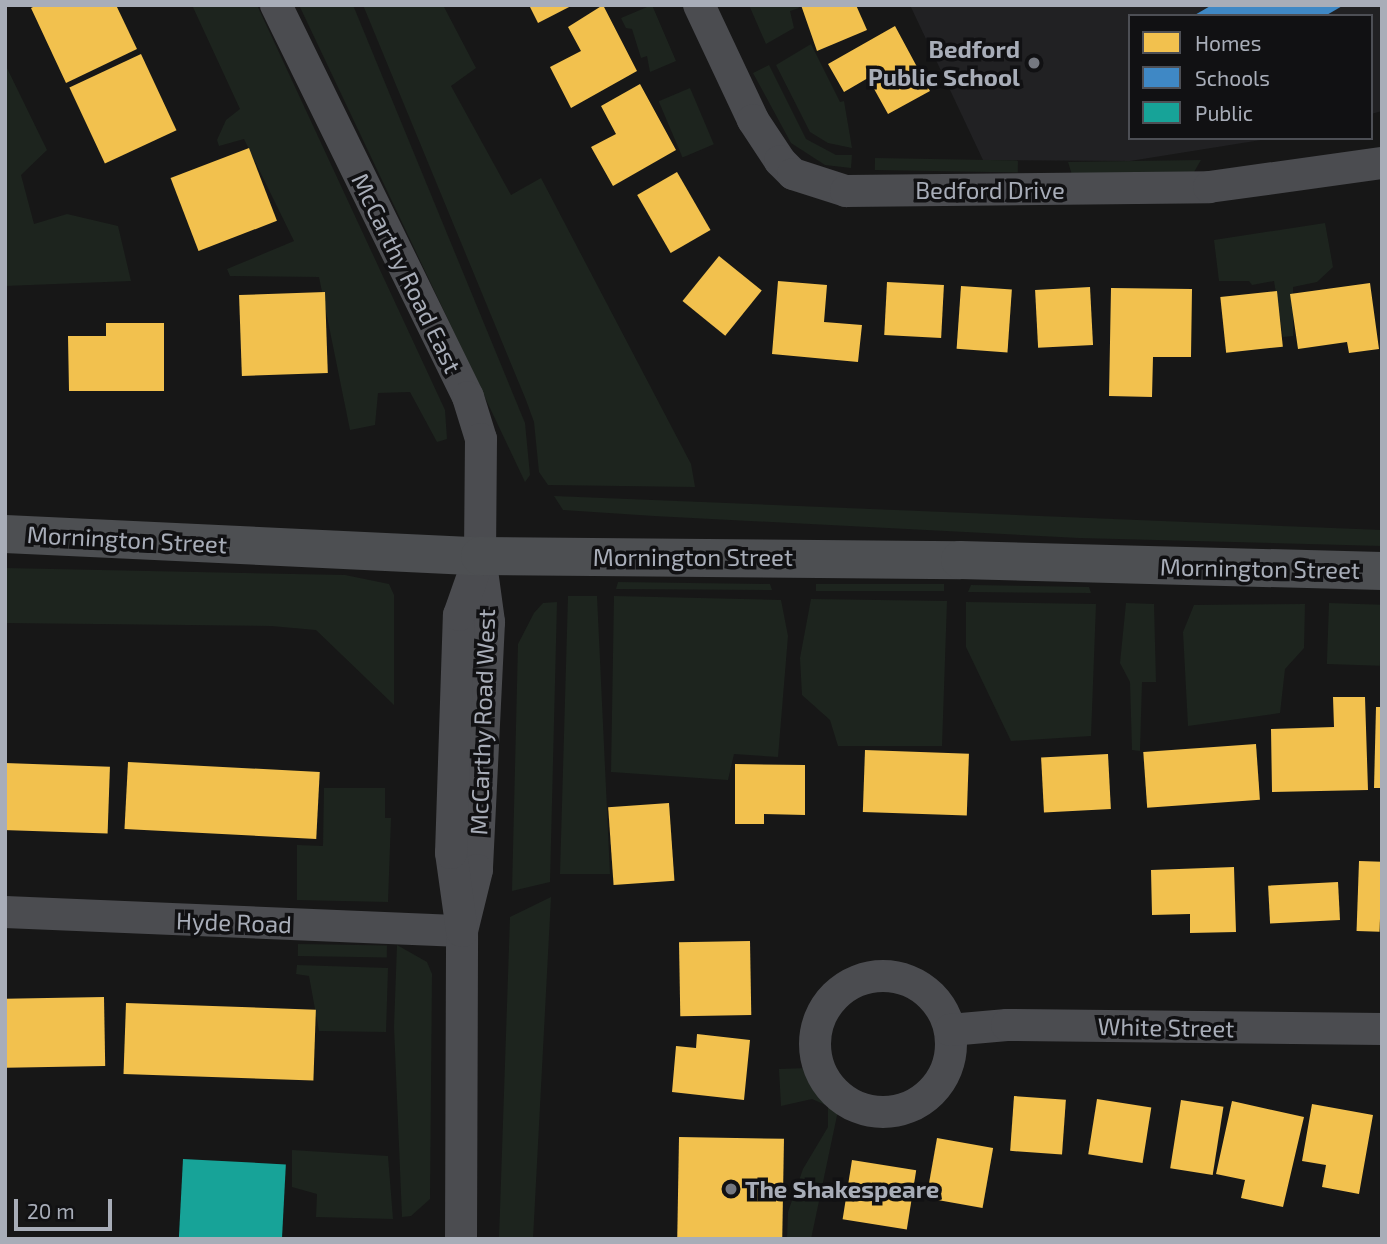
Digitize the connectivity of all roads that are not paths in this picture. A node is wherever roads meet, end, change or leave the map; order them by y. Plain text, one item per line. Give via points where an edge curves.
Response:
1 (276, 5) edge
2 (699, 5) edge
3 (1382, 163) edge
4 (5, 534) edge
5 (480, 556) junction
6 (1382, 571) edge
7 (5, 912) edge
8 (462, 931) junction
9 (1382, 1029) edge
10 (950, 1030) junction
11 (461, 1239) edge

1 - 5 street, McCarthy Road East via 468,397 481,439
2 - 3 street, Bedford Drive via 753,120 779,161 793,174 846,191 1209,187
4 - 5 main road, Mornington Street
5 - 6 main road, Mornington Street via 960,560
5 - 8 street, McCarthy Road West via 489,622 477,870
7 - 8 street, Hyde Road
8 - 11 street, McCarthy Road West
9 - 10 street, White Street via 1007,1025
10 - 10 street via 940,1005 923,989 902,978 879,975 856,981 832,998 817,1026 817,1060 830,1087 849,1103 878,1112 896,1111 918,1103 940,1080 951,1051

